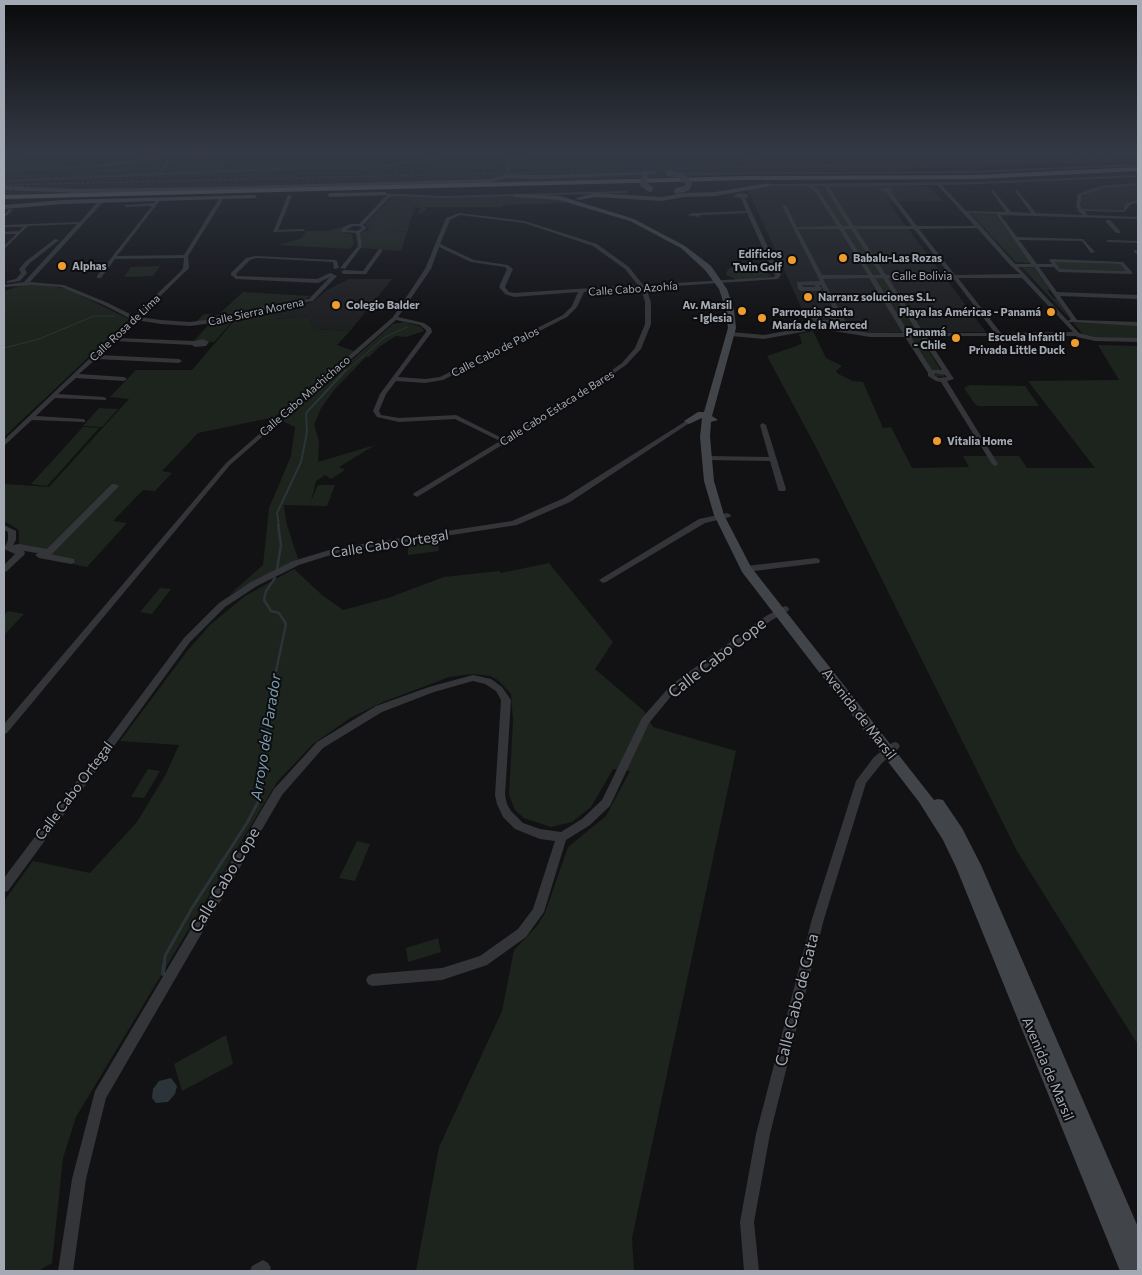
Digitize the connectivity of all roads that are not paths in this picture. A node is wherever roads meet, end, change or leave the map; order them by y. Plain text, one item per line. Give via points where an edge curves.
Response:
1 (11, 210) dead end
2 (92, 210) edge
3 (152, 210) edge
4 (215, 210) edge
5 (284, 210) edge
6 (372, 210) edge
7 (375, 210) edge
8 (604, 210) edge
9 (786, 210) edge
10 (829, 210) edge
11 (841, 210) edge
12 (901, 210) edge
13 (963, 210) edge
14 (1007, 210) edge
15 (1032, 210) edge
16 (1080, 210) joint
17 (1125, 210) edge
18 (750, 212) joint
19 (965, 212) junction
20 (696, 214) dead end
21 (1010, 214) junction
22 (1036, 214) junction
23 (999, 216) junction
24 (1086, 216) junction
25 (4, 217) edge
26 (1055, 217) junction
27 (1138, 218) edge
28 (1108, 221) junction
29 (1138, 222) edge
30 (79, 224) junction
31 (27, 225) junction
32 (358, 225) junction
33 (4, 226) edge
34 (915, 227) junction
35 (978, 227) junction
36 (796, 228) junction
37 (841, 228) junction
38 (853, 228) junction
39 (303, 230) dead end
40 (20, 232) junction
41 (1118, 232) dead end
42 (4, 233) edge
43 (356, 233) junction
44 (67, 237) junction
45 (1015, 238) junction
46 (1109, 241) dead end
47 (1138, 242) edge
48 (438, 245) junction
49 (4, 248) edge
50 (381, 250) dead end
51 (1093, 252) dead end
52 (186, 256) junction
53 (115, 258) junction
54 (1013, 265) junction
55 (1035, 265) junction
56 (1056, 266) junction
57 (340, 269) junction
58 (332, 276) junction
59 (870, 276) junction
60 (885, 276) junction
61 (953, 276) junction
62 (1024, 276) junction
63 (99, 277) dead end
64 (4, 282) edge
65 (723, 283) junction
66 (821, 283) junction
67 (25, 284) junction
68 (4, 286) edge
69 (644, 288) junction
70 (581, 292) junction
71 (1056, 294) junction
72 (1138, 297) edge
73 (135, 318) junction
74 (396, 318) junction
75 (1065, 321) junction
76 (1076, 322) junction
77 (1138, 324) edge
78 (918, 329) junction
79 (904, 330) junction
80 (848, 332) junction
81 (734, 334) junction
82 (1077, 334) junction
83 (1000, 335) junction
84 (112, 339) junction
85 (1138, 341) edge
86 (195, 343) dead end
87 (94, 357) junction
88 (179, 362) dead end
89 (931, 373) junction
90 (947, 373) junction
91 (74, 376) junction
92 (395, 378) junction
93 (124, 379) dead end
94 (944, 381) junction
95 (53, 396) junction
96 (104, 399) dead end
97 (704, 416) junction
98 (30, 418) junction
99 (83, 421) dead end
100 (763, 425) dead end
101 (504, 441) junction
102 (4, 443) edge
103 (709, 458) junction
104 (772, 459) junction
105 (995, 464) dead end
106 (115, 486) dead end
107 (782, 489) dead end
108 (417, 494) dead end
109 (723, 515) junction
110 (4, 527) edge
111 (7, 548) junction
112 (21, 553) junction
113 (71, 560) dead end
114 (816, 560) dead end
115 (750, 568) junction
116 (4, 569) edge
117 (604, 580) dead end
118 (782, 611) junction
119 (4, 730) edge
120 (891, 749) junction
121 (562, 837) junction
122 (4, 887) edge
123 (372, 980) dead end
124 (1138, 1252) edge
125 (65, 1271) edge
126 (750, 1271) edge
127 (1130, 1271) edge

1 - 25 street
2 - 30 street
3 - 53 street
4 - 52 street, Calle Rosa de Lima
5 - 39 street via 275,231
6 - 32 street
7 - 32 street
8 - 65 street, Avenida de Marsil via 683,247
9 - 36 street
10 - 37 street
11 - 38 street
12 - 34 street
13 - 19 street
14 - 21 street
15 - 22 street
16 - 17 street
16 - 24 street
18 - 20 street
18 - 65 street, Calle Cabo Azohía via 778,277
19 - 23 street
19 - 35 street
21 - 22 street
21 - 23 street
22 - 26 street
23 - 26 street
23 - 45 street
24 - 26 street
24 - 27 street
26 - 28 street
28 - 29 street
28 - 41 street
30 - 31 street
30 - 44 street
31 - 33 street
31 - 40 street
32 - 43 street via 365,228
32 - 43 street via 344,229
34 - 35 street
34 - 38 street
34 - 61 street
35 - 54 street
36 - 37 street
36 - 66 street
37 - 38 street
37 - 59 street
38 - 60 street
40 - 42 street
40 - 49 street
43 - 57 street via 356,246
44 - 64 street via 37,253 22,269 24,273 18,280
44 - 67 street
45 - 51 street via 1082,240
45 - 55 street
46 - 47 street
48 - 69 street, Calle Cabo Machichaco via 446,222 453,216 517,220 595,245 628,268
48 - 70 street, Calle Cabo Azohía via 474,261 506,266 511,273 502,288 507,293 523,296
48 - 74 street, Calle Cabo Machichaco via 428,269
50 - 57 street via 364,273
52 - 53 street
52 - 73 street, Calle Rosa de Lima via 186,268
53 - 63 street
54 - 55 street
54 - 62 street
55 - 56 street
55 - 71 street
56 - 56 street via 1059,270 1130,273 1121,263 1051,260
57 - 58 street, Calle Sierra Morena via 332,270
57 - 58 street via 334,261 256,257 248,259 233,274 236,277 318,281
58 - 73 street, Calle Sierra Morena via 311,300 220,320 190,324
59 - 60 street, Calle Bolivia
59 - 66 street, Calle Bolivia
59 - 79 street
60 - 61 street, Calle Bolivia
60 - 78 street
61 - 62 street, Calle Bolivia
61 - 83 street
62 - 75 street
65 - 69 street, Calle Cabo Azohía
65 - 81 street, Avenida de Marsil
66 - 80 street via 837,318
67 - 68 street, Calle Sierra Morena
67 - 73 street, Calle Sierra Morena via 71,288
69 - 70 street, Calle Cabo Azohía
69 - 101 street, Calle Cabo Estaca de Bares via 648,324 638,349 624,364 577,397
70 - 92 street, Calle Cabo de Palos via 565,316 441,379 425,382
71 - 72 street
71 - 76 street
73 - 84 street, Calle Rosa de Lima
74 - 92 street via 422,324 429,332
74 - 119 street, Calle Cabo Machichaco via 228,464
75 - 76 street
75 - 82 street
76 - 77 street
78 - 79 street
78 - 79 street via 911,326
78 - 83 street
78 - 90 street
79 - 80 street via 870,335
79 - 89 street
80 - 81 street via 827,328 775,336
81 - 97 street, Avenida de Marsil
82 - 83 street
82 - 85 street via 1084,340 1096,342
84 - 86 street
84 - 87 street, Calle Rosa de Lima
87 - 88 street
87 - 91 street, Calle Rosa de Lima
89 - 90 street
89 - 94 street via 933,378
90 - 94 street via 951,379
91 - 93 street
91 - 95 street, Calle Rosa de Lima
92 - 101 street via 383,394 376,411 379,416 399,420 456,417
94 - 105 street
95 - 96 street
95 - 98 street, Calle Rosa de Lima
97 - 103 street, Avenida de Marsil
97 - 122 street, Calle Cabo Ortegal via 568,500 517,522 339,550 296,564 254,584 222,605 187,640
98 - 99 street
98 - 102 street, Calle Rosa de Lima
100 - 104 street
101 - 108 street, Calle Cabo Estaca de Bares
103 - 104 street
103 - 109 street, Avenida de Marsil via 709,481
104 - 107 street
106 - 111 street via 48,552
109 - 115 street, Avenida de Marsil
109 - 117 street via 702,521
110 - 111 street via 12,532
111 - 112 street
112 - 113 street
112 - 116 street
114 - 115 street
115 - 118 street, Avenida de Marsil
118 - 120 street, Avenida de Marsil
118 - 121 street, Calle Cabo Cope via 674,687 645,721 606,803 586,822
120 - 124 street, Avenida de Marsil via 957,833 973,865
120 - 126 street, Calle Cabo de Gata via 861,781 818,918 763,1134 747,1222
120 - 127 street, Avenida de Marsil via 948,835 963,866
121 - 123 street via 538,912 522,933 483,961 442,974
121 - 125 street, Calle Cabo Cope via 540,834 519,826 502,804 506,700 500,689 488,681 474,678 432,689 379,709 320,746 278,792 100,1096 79,1179

